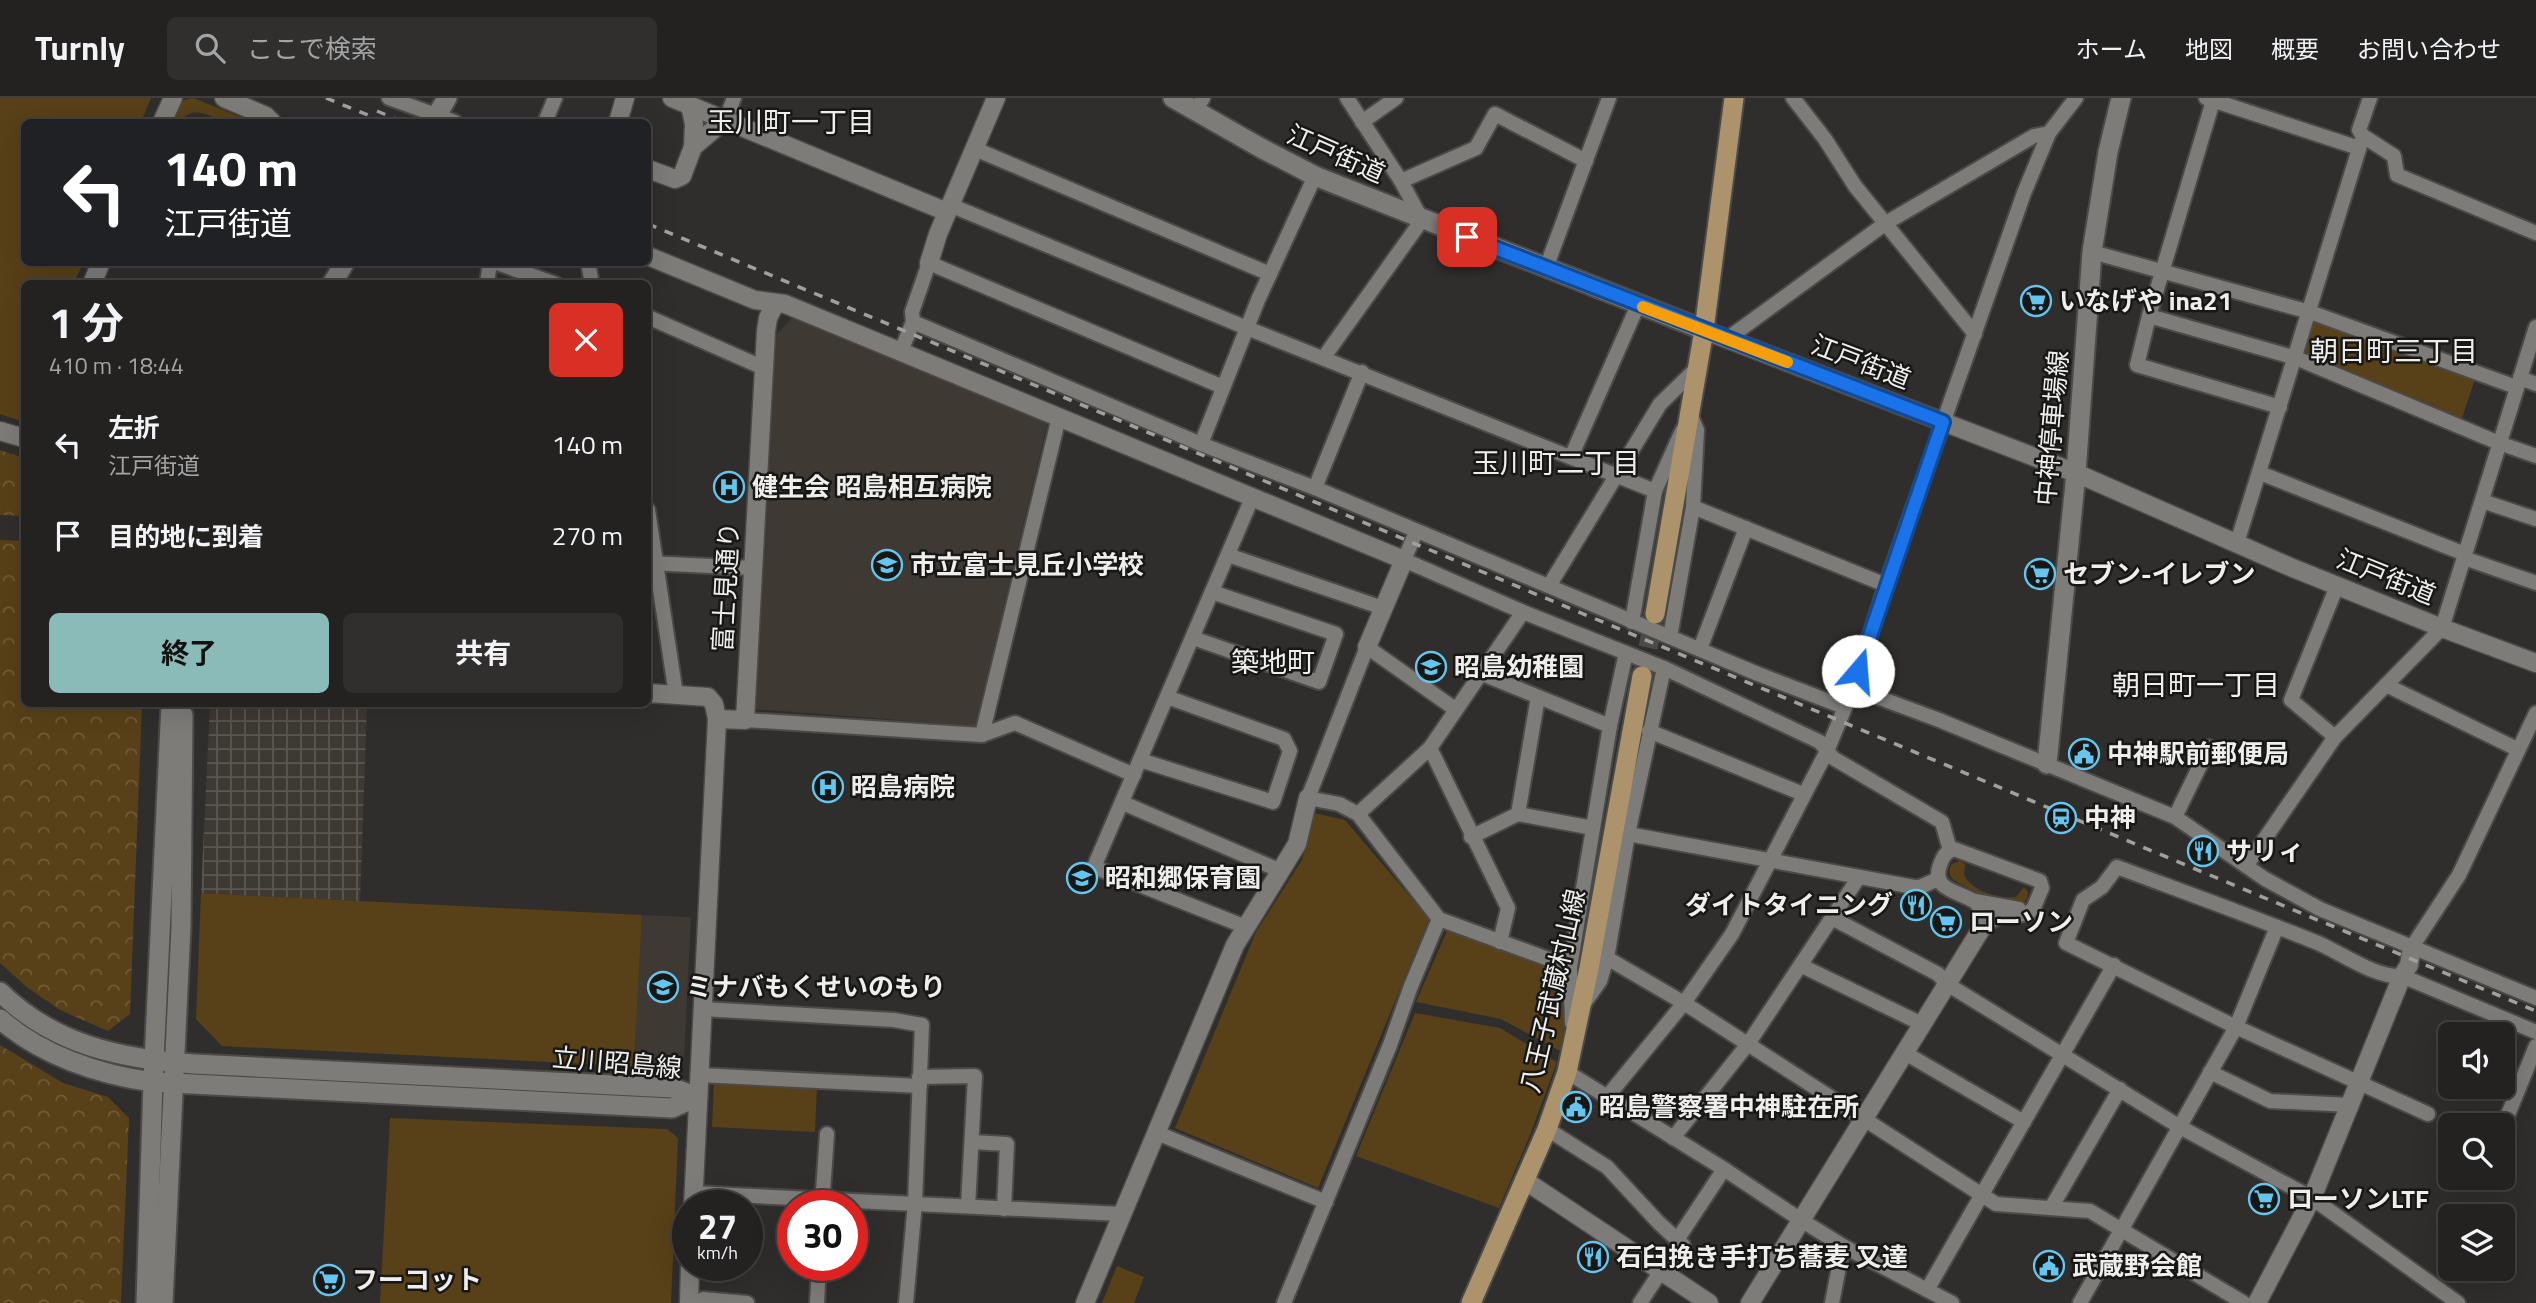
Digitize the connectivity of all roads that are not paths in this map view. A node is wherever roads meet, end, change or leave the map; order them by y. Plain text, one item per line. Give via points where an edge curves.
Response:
1 (173, 98) edge
2 (224, 98) edge
3 (389, 98) edge
4 (447, 98) edge
5 (555, 98) edge
6 (672, 98) edge
7 (734, 98) edge
8 (996, 98) edge
9 (1174, 98) edge
10 (1347, 98) edge
11 (1396, 98) edge
12 (1609, 98) edge
13 (1734, 98) edge
14 (1793, 98) edge
15 (2076, 98) edge
16 (2120, 98) edge
17 (2370, 98) edge
18 (2209, 99) edge
19 (2231, 102) edge
20 (1199, 104) edge
21 (690, 105) junction
22 (164, 119) edge
23 (269, 119) edge
24 (432, 119) edge
25 (435, 119) edge
26 (546, 119) edge
27 (726, 119) junction
28 (1363, 122) junction
29 (2049, 133) junction
30 (2361, 142) junction
31 (693, 147) junction
32 (975, 149) junction
33 (1586, 161) junction
34 (651, 170) edge
35 (1315, 176) junction
36 (1401, 181) junction
37 (949, 208) junction
38 (1422, 220) junction
39 (1886, 223) junction
40 (2536, 233) edge
41 (2092, 252) junction
42 (651, 257) edge
43 (929, 263) junction
44 (504, 266) edge
45 (1546, 268) junction
46 (2163, 271) junction
47 (1270, 274) junction
48 (544, 280) edge
49 (775, 304) junction
50 (1638, 305) junction
51 (2310, 312) junction
52 (2149, 316) junction
53 (651, 318) edge
54 (913, 322) junction
55 (2536, 327) edge
56 (1247, 328) junction
57 (1704, 330) junction
58 (1975, 334) junction
59 (1727, 340) junction
60 (901, 351) junction
61 (1324, 357) junction
62 (2296, 358) junction
63 (1698, 367) junction
64 (764, 368) junction
65 (1362, 373) junction
66 (2518, 383) junction
67 (2536, 384) edge
68 (1223, 387) junction
69 (2280, 407) junction
70 (1690, 414) junction
71 (1059, 417) junction
72 (1943, 422) junction
73 (0, 431) edge
74 (21, 437) edge
75 (2499, 443) junction
76 (1201, 444) junction
77 (2536, 456) edge
78 (1571, 457) junction
79 (2076, 472) junction
80 (2260, 473) junction
81 (1615, 475) junction
82 (1315, 488) junction
83 (1655, 491) junction
84 (1252, 498) junction
85 (2482, 501) junction
86 (1693, 507) junction
87 (2536, 519) edge
88 (1746, 528) junction
89 (1416, 533) junction
90 (2237, 543) junction
91 (1227, 555) junction
92 (2465, 556) junction
93 (1404, 560) junction
94 (651, 564) edge
95 (753, 568) junction
96 (2536, 583) edge
97 (1886, 585) junction
98 (1549, 586) junction
99 (2337, 586) junction
100 (1212, 592) junction
101 (1383, 608) junction
102 (1523, 612) junction
103 (1655, 614) tunnel mouth
104 (1632, 621) junction
105 (2442, 628) junction
106 (1670, 636) junction
107 (1193, 638) junction
108 (1367, 647) junction
109 (1700, 649) junction
110 (1626, 653) junction
111 (2536, 663) edge
112 (1664, 668) junction
113 (1480, 673) junction
114 (1642, 676) tunnel mouth
115 (2386, 685) junction
116 (1853, 688) junction
117 (651, 693) edge
118 (676, 695) junction
119 (1538, 696) junction
120 (1167, 697) junction
121 (171, 707) edge
122 (184, 707) edge
123 (1844, 707) junction
124 (1455, 709) junction
125 (2536, 713) edge
126 (717, 719) junction
127 (745, 720) junction
128 (1610, 726) junction
129 (1649, 732) junction
130 (982, 734) junction
131 (2335, 737) junction
132 (2209, 747) dead end
133 (1430, 748) junction
134 (2517, 749) junction
135 (1827, 751) junction
136 (1140, 760) junction
137 (2047, 764) junction
138 (1134, 775) junction
139 (1803, 794) junction
140 (1308, 798) junction
141 (1123, 803) junction
142 (1358, 814) junction
143 (1518, 814) junction
144 (2175, 817) junction
145 (1593, 828) junction
146 (1628, 834) junction
147 (1471, 837) junction
148 (1950, 850) junction
149 (1771, 859) junction
150 (2246, 866) junction
151 (1281, 871) junction
152 (1860, 877) junction
153 (1938, 879) junction
154 (1975, 901) junction
155 (2034, 907) junction
156 (1832, 918) junction
157 (1439, 919) junction
158 (1246, 926) junction
159 (1983, 926) junction
160 (2277, 927) junction
161 (1500, 942) junction
162 (2412, 947) junction
163 (1607, 958) junction
164 (2114, 965) junction
165 (1802, 966) junction
166 (1570, 967) junction
167 (2402, 976) junction
168 (1947, 984) junction
169 (0, 992) edge
170 (2536, 998) edge
171 (1684, 1003) junction
172 (1582, 1006) junction
173 (702, 1009) junction
174 (0, 1019) edge
175 (1922, 1024) junction
176 (2236, 1027) junction
177 (2536, 1032) edge
178 (1748, 1044) junction
179 (2536, 1046) edge
180 (1573, 1049) junction
181 (1905, 1052) junction
182 (2063, 1053) junction
183 (154, 1062) junction
184 (1567, 1072) junction
185 (2210, 1072) junction
186 (174, 1073) junction
187 (699, 1075) junction
188 (153, 1082) junction
189 (919, 1082) junction
190 (2359, 1082) junction
191 (2120, 1089) junction
192 (698, 1097) junction
193 (1607, 1097) junction
194 (2350, 1105) junction
195 (2509, 1113) edge
196 (2428, 1114) dead end
197 (1864, 1119) junction
198 (2024, 1122) junction
199 (2180, 1127) junction
200 (1547, 1129) junction
201 (827, 1133) dead end
202 (1157, 1133) junction
203 (1673, 1138) junction
204 (972, 1142) junction
205 (1724, 1169) junction
206 (1524, 1180) junction
207 (693, 1190) edge
208 (823, 1190) edge
209 (1983, 1194) junction
210 (2312, 1198) junction
211 (1326, 1202) junction
212 (868, 1203) edge
213 (915, 1203) junction
214 (968, 1206) junction
215 (2051, 1208) junction
216 (1004, 1209) junction
217 (1121, 1214) junction
218 (1801, 1220) junction
219 (2121, 1230) junction
220 (1677, 1240) junction
221 (1843, 1246) junction
222 (1663, 1273) junction
223 (693, 1281) edge
224 (818, 1281) edge
225 (1927, 1290) junction
226 (696, 1301) edge
227 (146, 1303) edge
228 (163, 1303) edge
229 (747, 1303) edge
230 (817, 1303) edge
231 (906, 1303) edge
232 (1085, 1303) edge
233 (1284, 1303) edge
234 (1471, 1303) edge
235 (1640, 1303) edge
236 (1709, 1303) edge
237 (1750, 1303) edge
238 (1832, 1303) edge
239 (1952, 1303) edge
240 (2080, 1303) edge
241 (2244, 1303) edge
242 (2256, 1303) edge
243 (2458, 1303) edge

1 - 22 street
2 - 23 street
3 - 24 street
4 - 25 main road
5 - 26 street
6 - 21 street
7 - 27 street
8 - 32 street
9 - 20 main road, 江戸街道
10 - 28 street
11 - 28 street
12 - 33 street
13 - 57 main road
14 - 39 street
15 - 29 street
16 - 41 main road, 中神停車場線
17 - 30 street via 2359,130
18 - 19 street
18 - 46 street
19 - 30 street
20 - 35 main road, 江戸街道 via 1261,148
21 - 27 street
21 - 31 street
27 - 31 street
27 - 37 street
28 - 36 street
29 - 39 street via 2034,136
29 - 58 street
30 - 40 street via 2394,156 2397,175
30 - 51 street
31 - 34 street via 682,176 675,179
32 - 37 street
32 - 47 street
33 - 36 street via 1496,114 1476,148
33 - 45 street
35 - 38 main road, 江戸街道
35 - 47 street
36 - 38 street
37 - 43 street
37 - 56 street
38 - 45 main road, 江戸街道
38 - 61 street
39 - 58 street
39 - 59 street
41 - 46 street
41 - 79 main road, 中神停車場線
42 - 49 street
43 - 54 street via 912,312
43 - 68 street
44 - 48 street
45 - 50 main road, 江戸街道
46 - 51 street
46 - 52 street
47 - 56 street
49 - 60 street
49 - 64 street, 富士見通り via 768,318
50 - 57 main road, 江戸街道
50 - 78 street
51 - 62 street
51 - 66 street
52 - 62 street
52 - 69 street via 2137,365
53 - 64 street
54 - 60 street
54 - 76 street
55 - 66 street
56 - 61 street
56 - 68 street
57 - 59 street, 江戸街道
57 - 63 main road
58 - 72 street
59 - 72 street, 江戸街道
60 - 71 street
61 - 65 street
62 - 69 street
62 - 75 street
63 - 70 main road
63 - 81 street via 1660,404
64 - 95 street, 富士見通り
65 - 78 street
65 - 82 street
66 - 67 street
66 - 75 street
68 - 76 street
69 - 80 street
70 - 83 street
70 - 86 street via 1697,430
70 - 103 main road
71 - 84 street
71 - 130 street
72 - 79 street, 江戸街道
72 - 97 street
73 - 74 street
75 - 77 street
75 - 85 street
76 - 82 street
78 - 81 street
79 - 90 street, 江戸街道
79 - 137 main road, 中神停車場線
80 - 90 street
80 - 92 street
81 - 83 street
81 - 98 street
82 - 89 street
83 - 104 street
84 - 91 street
84 - 93 street
85 - 87 street
85 - 92 street
86 - 88 street
86 - 106 street
88 - 97 street
88 - 109 street
89 - 93 street
89 - 98 street
90 - 99 street, 江戸街道
91 - 100 street
91 - 101 street
92 - 96 street
92 - 105 street
93 - 101 street
93 - 102 street
94 - 95 street
94 - 118 street
95 - 127 street, 富士見通り
97 - 116 street
98 - 104 street
99 - 105 street, 江戸街道
99 - 131 street via 2291,700
100 - 107 street
100 - 107 street via 1336,634 1319,682
101 - 108 street
102 - 110 street
102 - 113 street
104 - 106 street
105 - 111 street, 江戸街道
105 - 115 street
106 - 109 street
107 - 120 street
108 - 124 street
108 - 140 street
109 - 123 street
110 - 112 street
110 - 128 street
112 - 129 street
112 - 135 street via 1821,742
113 - 119 street
113 - 124 street
114 - 172 main road, 八王子武蔵村山線
115 - 131 street
115 - 134 street
116 - 123 street
116 - 137 street
117 - 118 street
118 - 126 street via 708,697
119 - 128 street
119 - 143 street
120 - 136 street
120 - 136 street via 1284,739 1290,751 1273,802
121 - 183 main road
122 - 186 main road
123 - 135 street
124 - 133 street
125 - 134 street
126 - 127 street
126 - 173 street
127 - 130 street
128 - 145 street
129 - 139 street
129 - 146 street
130 - 138 street via 1015,723
131 - 150 street
132 - 144 street
133 - 142 street
133 - 147 street
134 - 162 street via 2459,875
135 - 139 street
135 - 148 street via 1942,822
136 - 138 street
137 - 144 street
138 - 141 street
139 - 149 street
140 - 142 street via 1339,804
140 - 151 street via 1297,844
141 - 151 street
141 - 158 street via 1094,867
142 - 157 street
143 - 145 street
143 - 147 street
144 - 150 street
145 - 166 street
146 - 149 street
146 - 163 street
147 - 161 street via 1508,908
148 - 153 street via 1938,868
148 - 155 street via 2040,881 2042,888
149 - 152 street
149 - 171 street via 1732,934
150 - 162 street via 2320,909
151 - 158 street
152 - 153 street via 1920,887
152 - 156 street
153 - 154 street via 1944,888
154 - 155 street via 2023,910
154 - 159 street
155 - 159 street via 2028,914 2000,916
156 - 165 street
156 - 168 street via 1938,974
157 - 161 street
157 - 211 street
158 - 202 street
159 - 168 street
160 - 164 street via 2116,867 2102,887 2083,900 2066,943
160 - 167 street via 2381,973
160 - 176 street
161 - 166 street
162 - 167 street
162 - 170 street
163 - 171 street
163 - 172 street via 1600,981
164 - 176 street
164 - 182 street
165 - 175 street
165 - 178 street
166 - 180 street
167 - 177 street
167 - 190 street
168 - 175 street
168 - 182 street
169 - 183 main road, 立川昭島線 via 78,1042
171 - 178 street
171 - 193 street
172 - 180 main road, 八王子武蔵村山線
173 - 187 street
173 - 189 street via 922,1025
174 - 188 main road, 立川昭島線 via 28,1039 80,1064
175 - 181 street
176 - 185 street
176 - 190 street
178 - 197 street
178 - 203 street
179 - 195 street
180 - 184 main road, 八王子武蔵村山線
181 - 197 street
181 - 198 street
182 - 191 street
182 - 198 street
183 - 186 main road, 立川昭島線
183 - 188 main road
184 - 193 street
184 - 200 main road, 八王子武蔵村山線
185 - 194 street via 2270,1101
185 - 199 street
186 - 188 main road, 立川昭島線
186 - 192 main road, 立川昭島線 via 673,1088
186 - 228 main road
187 - 189 street
187 - 192 street
188 - 227 main road
189 - 204 street via 975,1076
189 - 213 street
190 - 194 street
190 - 196 street
191 - 199 street
191 - 215 street
192 - 207 street
193 - 203 street
194 - 210 street
197 - 209 street
197 - 218 street
198 - 209 street
199 - 210 street
199 - 219 street
200 - 206 main road, 八王子武蔵村山線
200 - 220 street via 1607,1167
201 - 208 street
202 - 211 street
202 - 217 street
203 - 205 street
204 - 214 street
204 - 216 street via 1007,1144
205 - 218 street
205 - 220 street
206 - 222 street
206 - 234 main road, 八王子武蔵村山線
209 - 215 street via 1996,1204
209 - 225 street
210 - 242 street
210 - 243 street
211 - 233 street
212 - 213 street
213 - 214 street
213 - 231 street
214 - 216 street
215 - 219 street via 2090,1211
216 - 217 street
217 - 232 street
218 - 221 street
218 - 237 street
219 - 240 street
219 - 241 street
220 - 222 street via 1683,1245
221 - 225 street
221 - 238 street
222 - 235 street
222 - 236 street
223 - 226 street
224 - 230 street
225 - 239 street
226 - 229 street

